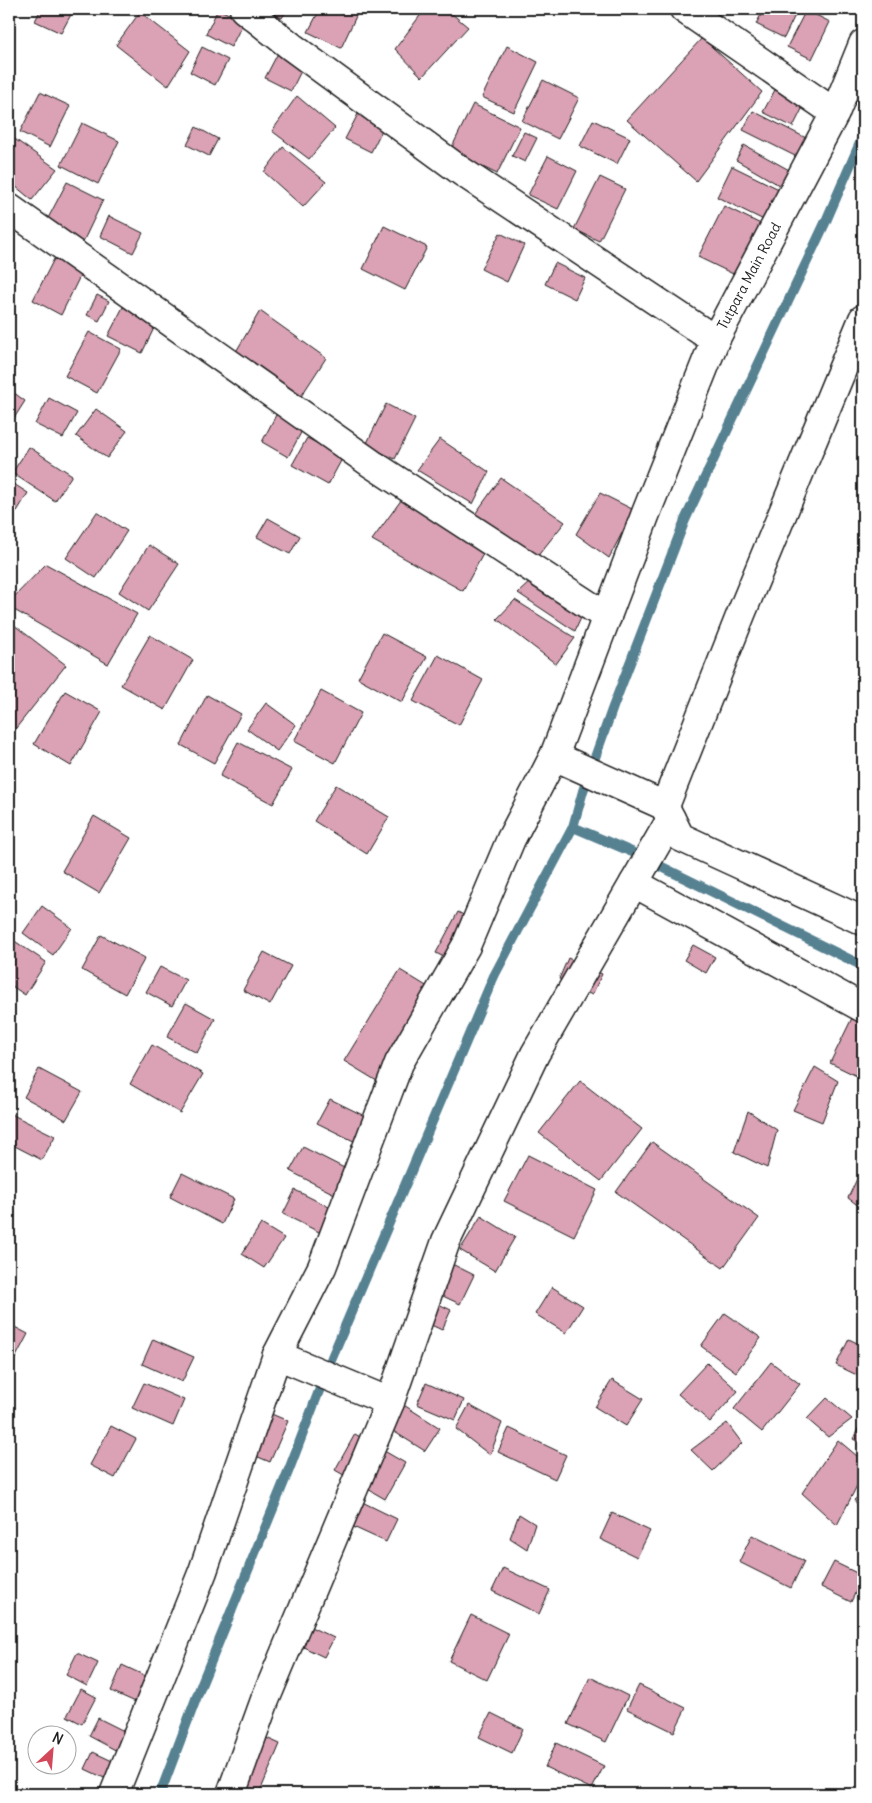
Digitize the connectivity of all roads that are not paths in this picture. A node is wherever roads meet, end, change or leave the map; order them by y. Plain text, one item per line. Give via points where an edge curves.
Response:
1 (244, 9) edge
2 (684, 9) edge
3 (863, 44) edge
4 (835, 113) junction
5 (9, 208) edge
6 (863, 319) edge
7 (715, 340) junction
8 (607, 617) junction
9 (554, 756) junction
10 (668, 812) junction
11 (634, 884) junction
12 (863, 921) edge
13 (863, 1008) edge
14 (277, 1355) junction
15 (390, 1402) junction
16 (114, 1794) edge
17 (231, 1794) edge

1 - 7 street via 461,171
2 - 4 street
3 - 4 street, Tutpara Main Road
4 - 7 street, Tutpara Main Road
5 - 8 street via 372,464
6 - 10 street via 741,614
7 - 8 street, Tutpara Main Road
8 - 9 street, Tutpara Main Road
9 - 10 street
9 - 14 street, Tutpara Main Road via 511,839 466,946 399,1063 322,1268
10 - 11 street
10 - 12 street via 680,837
11 - 13 street
11 - 15 street via 535,1054 446,1241
14 - 15 street
14 - 16 street, Tutpara Main Road via 203,1571
15 - 17 street via 265,1700

